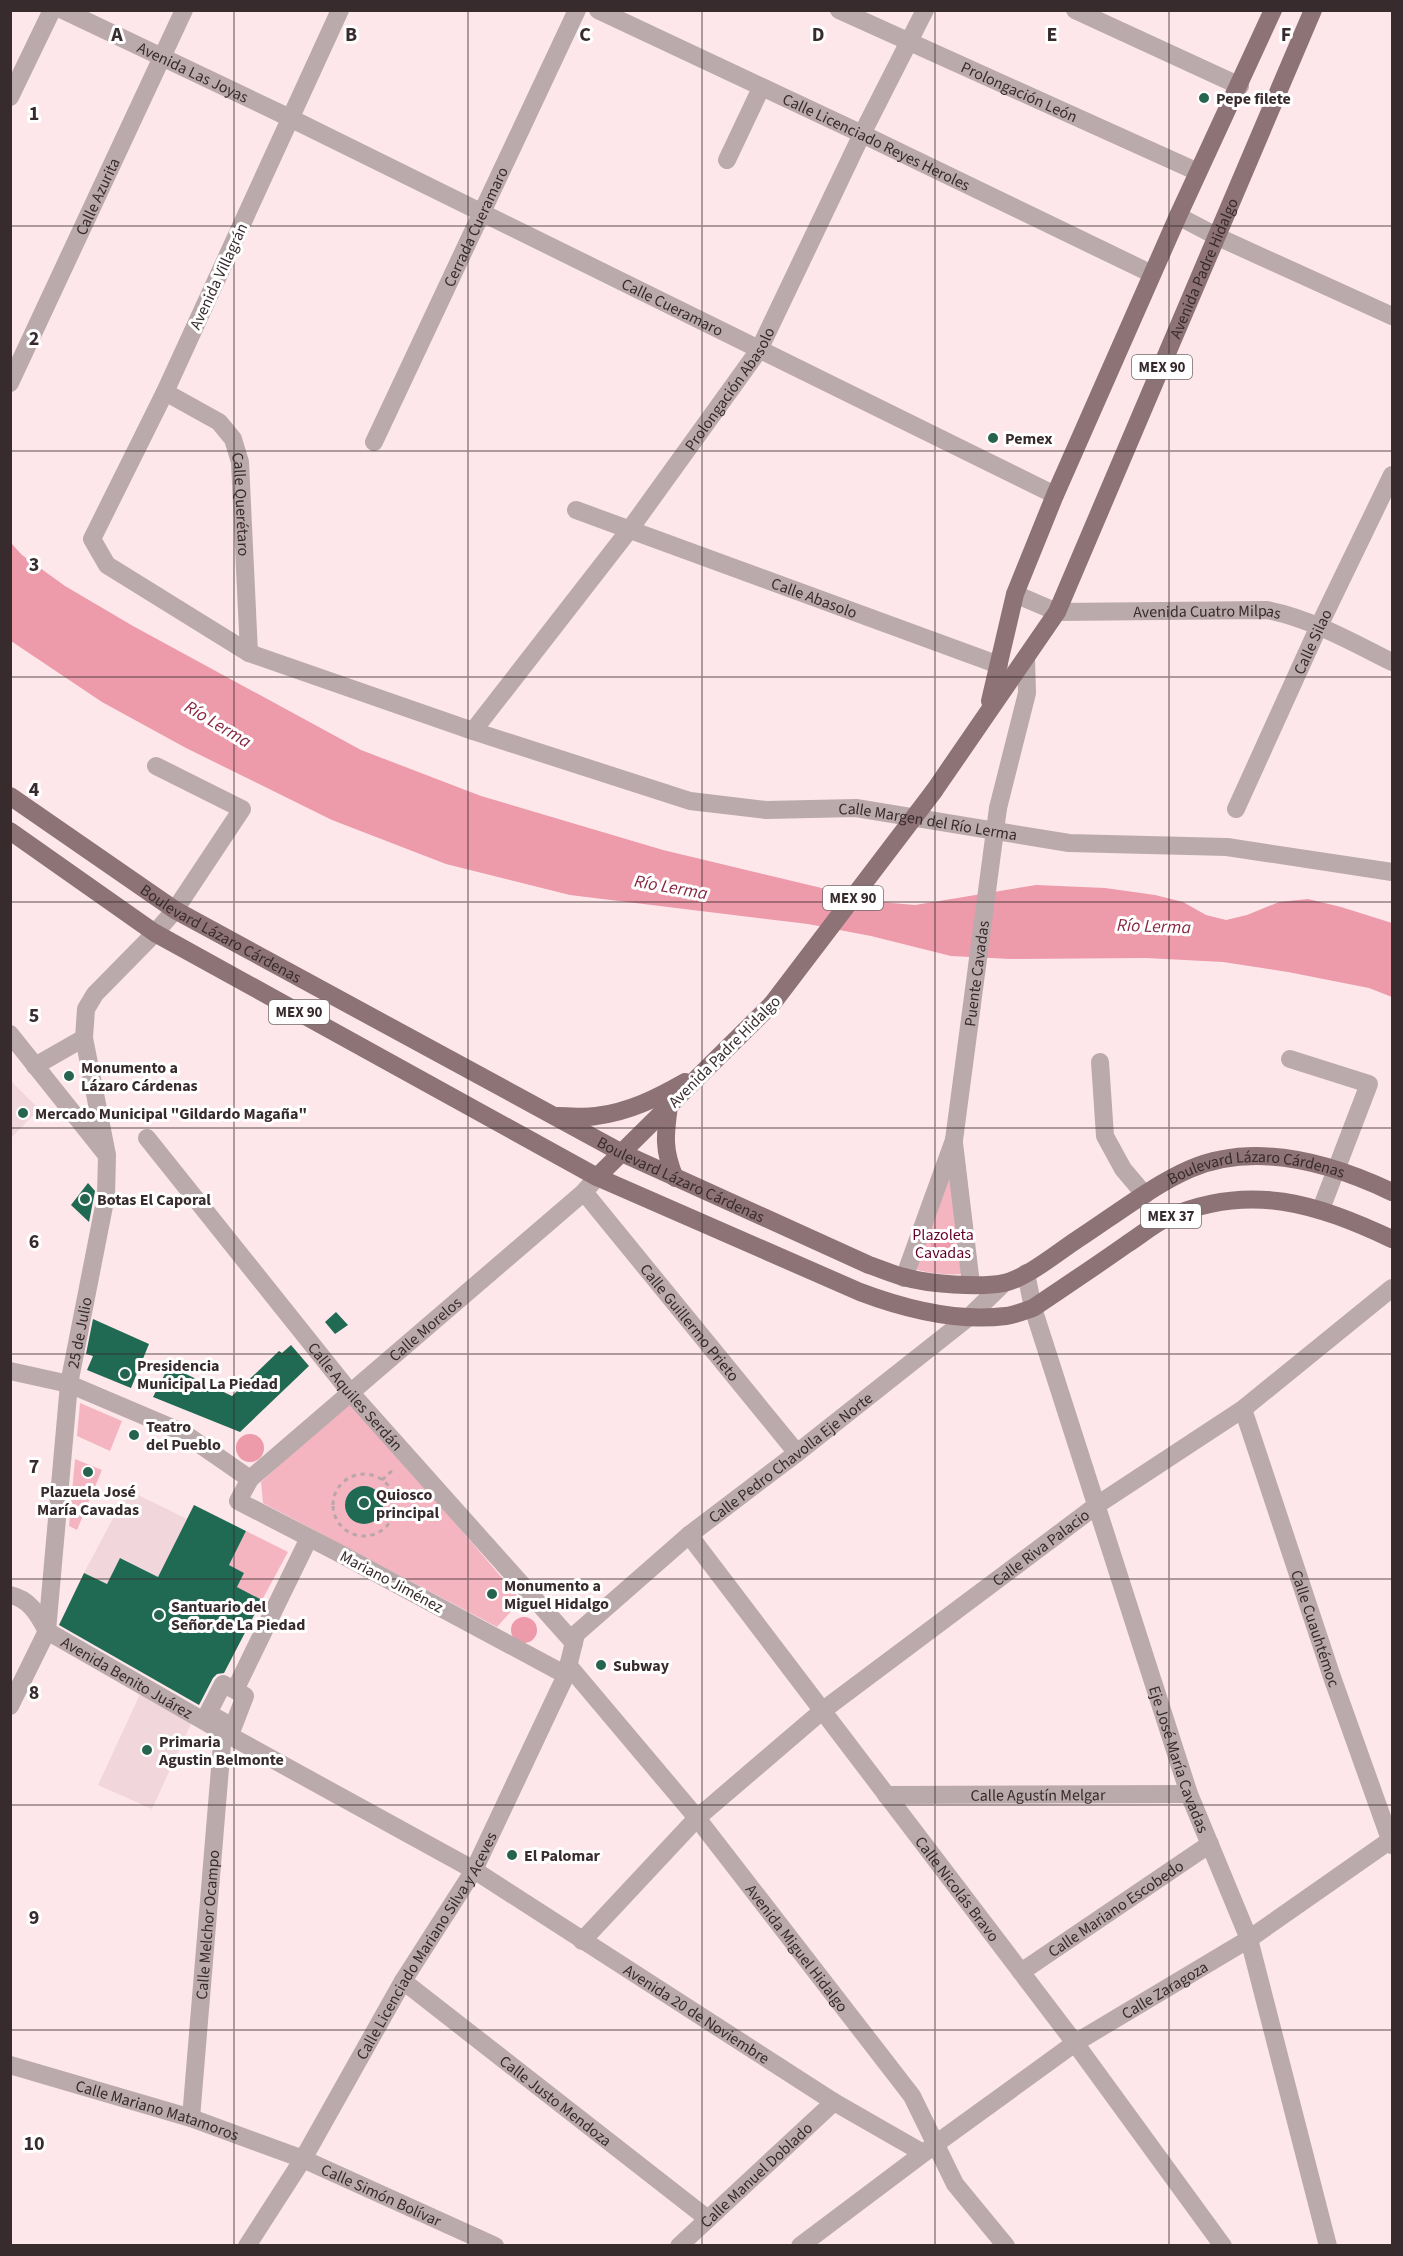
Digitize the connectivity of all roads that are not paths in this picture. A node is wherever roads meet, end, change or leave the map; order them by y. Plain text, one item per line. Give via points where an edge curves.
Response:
1 (52, 10) edge
2 (63, 10) edge
3 (184, 10) edge
4 (340, 10) edge
5 (577, 10) edge
6 (598, 10) edge
7 (839, 10) edge
8 (925, 10) edge
9 (1075, 10) edge
10 (1273, 10) edge
11 (1313, 10) edge
12 (909, 42) junction
13 (162, 57) junction
14 (1240, 86) junction
15 (761, 88) junction
16 (10, 97) edge
17 (290, 118) junction
18 (862, 134) junction
19 (727, 160) dead end
20 (1198, 172) junction
21 (482, 212) junction
22 (1178, 216) junction
23 (1218, 237) junction
24 (1152, 274) junction
25 (1392, 316) edge
26 (759, 350) junction
27 (10, 383) edge
28 (165, 392) junction
29 (374, 442) dead end
30 (1392, 475) edge
31 (1055, 495) junction
32 (576, 510) dead end
33 (630, 529) junction
34 (1015, 594) junction
35 (1057, 612) junction
36 (1319, 626) junction
37 (249, 653) junction
38 (1026, 658) junction
39 (1392, 662) edge
40 (999, 665) junction
41 (988, 712) junction
42 (473, 731) junction
43 (156, 766) dead end
44 (10, 796) edge
45 (1236, 810) dead end
46 (10, 831) edge
47 (1392, 872) edge
48 (175, 910) junction
49 (155, 933) junction
50 (10, 1034) edge
51 (84, 1038) junction
52 (1290, 1059) dead end
53 (1100, 1062) dead end
54 (35, 1066) junction
55 (703, 1073) junction
56 (669, 1106) junction
57 (554, 1116) junction
58 (147, 1138) dead end
59 (954, 1140) junction
60 (622, 1153) junction
61 (107, 1155) junction
62 (1336, 1169) junction
63 (597, 1177) junction
64 (675, 1178) junction
65 (584, 1191) junction
66 (1392, 1191) edge
67 (1145, 1195) junction
68 (1321, 1209) junction
69 (1392, 1239) edge
70 (1026, 1273) junction
71 (904, 1278) junction
72 (1004, 1283) junction
73 (970, 1284) junction
74 (1392, 1288) edge
75 (1033, 1308) junction
76 (969, 1317) junction
77 (10, 1371) edge
78 (69, 1384) junction
79 (350, 1392) junction
80 (1243, 1409) junction
81 (797, 1454) junction
82 (250, 1479) junction
83 (1097, 1505) junction
84 (689, 1535) junction
85 (309, 1538) junction
86 (10, 1596) edge
87 (47, 1631) junction
88 (575, 1638) junction
89 (567, 1670) junction
90 (10, 1706) edge
91 (822, 1711) junction
92 (220, 1726) junction
93 (1189, 1794) junction
94 (886, 1795) junction
95 (697, 1818) junction
96 (1392, 1842) edge
97 (1210, 1844) junction
98 (474, 1870) junction
99 (1249, 1939) junction
100 (582, 1941) junction
101 (1021, 1972) junction
102 (403, 1981) junction
103 (1075, 2043) junction
104 (10, 2064) edge
105 (834, 2102) junction
106 (191, 2118) junction
107 (930, 2148) junction
108 (303, 2159) junction
109 (708, 2219) junction
110 (247, 2246) edge
111 (495, 2246) edge
112 (679, 2246) edge
113 (800, 2246) edge
114 (1006, 2246) edge
115 (1223, 2246) edge
116 (1328, 2246) edge

1 - 16 street
2 - 13 street, Avenida Las Joyas
3 - 13 street, Calle Azurita
4 - 17 street, Avenida Villagrán
5 - 21 street, Cerrada Cueramaro
6 - 15 street, Calle Licenciado Reyes Heroles
7 - 12 street, Prolongación León
8 - 12 street, Prolongación Abasolo
9 - 14 street
10 - 14 main road, Avenida Padre Hidalgo / MEX 90
11 - 23 main road, Avenida Padre Hidalgo / MEX 90
12 - 18 street, Prolongación Abasolo
12 - 20 street, Prolongación León
13 - 17 street, Avenida Las Joyas
13 - 27 street, Calle Azurita
14 - 20 main road, Avenida Padre Hidalgo / MEX 90
15 - 18 street, Calle Licenciado Reyes Heroles
15 - 19 street
17 - 21 street, Calle Cueramaro
17 - 28 street, Avenida Villagrán
18 - 24 street, Calle Licenciado Reyes Heroles
18 - 26 street, Prolongación Abasolo
20 - 22 main road, Avenida Padre Hidalgo / MEX 90
21 - 26 street, Calle Cueramaro
21 - 29 street, Cerrada Cueramaro
22 - 23 street
22 - 24 main road, Avenida Padre Hidalgo / MEX 90
23 - 25 street
23 - 35 main road, Avenida Padre Hidalgo / MEX 90
24 - 31 main road, Avenida Padre Hidalgo / MEX 90
26 - 31 street, Calle Cueramaro
26 - 33 street, Prolongación Abasolo
28 - 37 street, Calle Querétaro via 219,422 233,439 240,462
28 - 37 street, Avenida Villagrán via 92,539 107,565
30 - 36 street, Calle Silao
31 - 34 main road, Avenida Padre Hidalgo / MEX 90
32 - 33 street, Calle Abasolo
33 - 40 street, Calle Abasolo
33 - 42 street, Prolongación Abasolo
34 - 35 street, Avenida Cuatro Milpas
34 - 40 main road, Avenida Padre Hidalgo / MEX 90
35 - 36 street, Avenida Cuatro Milpas via 1267,610
35 - 38 main road, Avenida Padre Hidalgo / MEX 90
36 - 39 street, Avenida Cuatro Milpas
36 - 45 street, Calle Silao
37 - 42 street
38 - 41 main road, Avenida Padre Hidalgo / MEX 90
38 - 59 street, Puente Cavadas, bridge via 1027,693 998,808
40 - 41 main road, Avenida Padre Hidalgo / MEX 90
41 - 55 main road, Avenida Padre Hidalgo / MEX 90, bridge via 934,791 772,1004
42 - 47 street, Calle Margen del Río Lerma via 690,801 766,810 856,808 1069,843 1227,847
43 - 48 street, 25 de Julio via 242,808
44 - 48 main road, Boulevard Lázaro Cárdenas / MEX 90
46 - 49 main road, Boulevard Lázaro Cárdenas / MEX 90
48 - 49 street, 25 de Julio
48 - 57 main road, Boulevard Lázaro Cárdenas / MEX 90
49 - 51 street, 25 de Julio via 95,993 86,1009
49 - 63 main road, Boulevard Lázaro Cárdenas / MEX 90
50 - 54 street
51 - 54 street
51 - 61 street, 25 de Julio
52 - 62 street via 1370,1084
53 - 67 street via 1105,1136 1123,1169
54 - 61 street
55 - 56 main road, Avenida Padre Hidalgo / MEX 90
55 - 57 main road, MEX 90 via 622,1111 595,1116
56 - 60 main road, Avenida Padre Hidalgo / MEX 90
56 - 64 main road via 665,1149
57 - 60 main road, Boulevard Lázaro Cárdenas / MEX 90
58 - 79 street, Calle Aquiles Serdán
59 - 71 street
59 - 73 street
60 - 63 main road, Avenida Padre Hidalgo / MEX 90
60 - 64 main road, Boulevard Lázaro Cárdenas / MEX 37
61 - 78 street, 25 de Julio via 106,1196
62 - 66 main road, Boulevard Lázaro Cárdenas / MEX 37
62 - 67 main road, Boulevard Lázaro Cárdenas / MEX 37 via 1269,1155 1229,1158 1190,1169
62 - 68 street
63 - 65 street, Calle Morelos
63 - 76 main road, Boulevard Lázaro Cárdenas / MEX 37 via 898,1306
64 - 71 main road, Boulevard Lázaro Cárdenas / MEX 37
65 - 79 street, Calle Morelos
65 - 81 street, Calle Guillermo Prieto
67 - 70 main road, Boulevard Lázaro Cárdenas / MEX 37
68 - 69 main road, Boulevard Lázaro Cárdenas / MEX 37
68 - 75 main road, Boulevard Lázaro Cárdenas / MEX 37 via 1239,1198 1168,1217
70 - 72 main road, Boulevard Lázaro Cárdenas / MEX 37
70 - 75 street, Eje José María Cavadas
71 - 73 main road, Boulevard Lázaro Cárdenas / MEX 37
72 - 73 main road, Boulevard Lázaro Cárdenas / MEX 37
72 - 76 street, Calle Pedro Chavolla Eje Norte
74 - 80 street, Calle Riva Palacio
75 - 76 main road, Boulevard Lázaro Cárdenas / MEX 37 via 1007,1316
75 - 83 street, Eje José María Cavadas
76 - 81 street, Calle Pedro Chavolla Eje Norte
77 - 78 street
78 - 82 street via 182,1432
78 - 87 street, 25 de Julio
79 - 82 street, Calle Morelos
79 - 88 street, Calle Aquiles Serdán
80 - 83 street, Calle Riva Palacio
80 - 96 street, Calle Cuauhtémoc via 1332,1677
81 - 84 street, Calle Pedro Chavolla Eje Norte
82 - 85 street, Mariano Jiménez via 238,1501
83 - 91 street, Calle Riva Palacio
83 - 93 street, Eje José María Cavadas
84 - 88 street, Calle Pedro Chavolla Eje Norte
84 - 91 street, Calle Nicolás Bravo
85 - 89 street, Mariano Jiménez
85 - 92 street, Calle Melchor Ocampo via 235,1690 223,1684 208,1713
86 - 87 street, Avenida Benito Juárez via 19,1597 33,1608
87 - 90 street
87 - 92 street, Avenida Benito Juárez
88 - 89 street, Calle Licenciado Mariano Silva y Aceves
89 - 95 street, Avenida Miguel Hidalgo
89 - 98 street, Calle Licenciado Mariano Silva y Aceves
91 - 94 street, Calle Nicolás Bravo
91 - 95 street, Calle Riva Palacio
92 - 98 street, Avenida Benito Juárez
92 - 106 street, Calle Melchor Ocampo
93 - 94 street, Calle Agustín Melgar
93 - 97 street, Eje José María Cavadas
94 - 101 street, Calle Nicolás Bravo
95 - 100 street, Calle Riva Palacio
95 - 107 street, Avenida Miguel Hidalgo via 912,2096
96 - 99 street, Calle Zaragoza
97 - 99 street, Eje José María Cavadas
97 - 101 street, Calle Mariano Escobedo
98 - 100 street, Avenida 20 de Noviembre
98 - 102 street, Calle Licenciado Mariano Silva y Aceves
99 - 103 street, Calle Zaragoza
99 - 116 street, Eje José María Cavadas
100 - 105 street, Avenida 20 de Noviembre
101 - 103 street, Calle Nicolás Bravo
102 - 108 street, Calle Licenciado Mariano Silva y Aceves
102 - 109 street, Calle Justo Mendoza
103 - 107 street, Calle Zaragoza
103 - 115 street, Calle Nicolás Bravo
104 - 106 street, Calle Mariano Matamoros
105 - 107 street, Avenida 20 de Noviembre
105 - 109 street, Calle Manuel Doblado
106 - 108 street, Calle Mariano Matamoros
107 - 113 street, Calle Zaragoza
107 - 114 street, Avenida Miguel Hidalgo via 954,2184
108 - 110 street, Calle Licenciado Mariano Silva y Aceves
108 - 111 street, Calle Simón Bolívar
109 - 112 street, Calle Manuel Doblado

